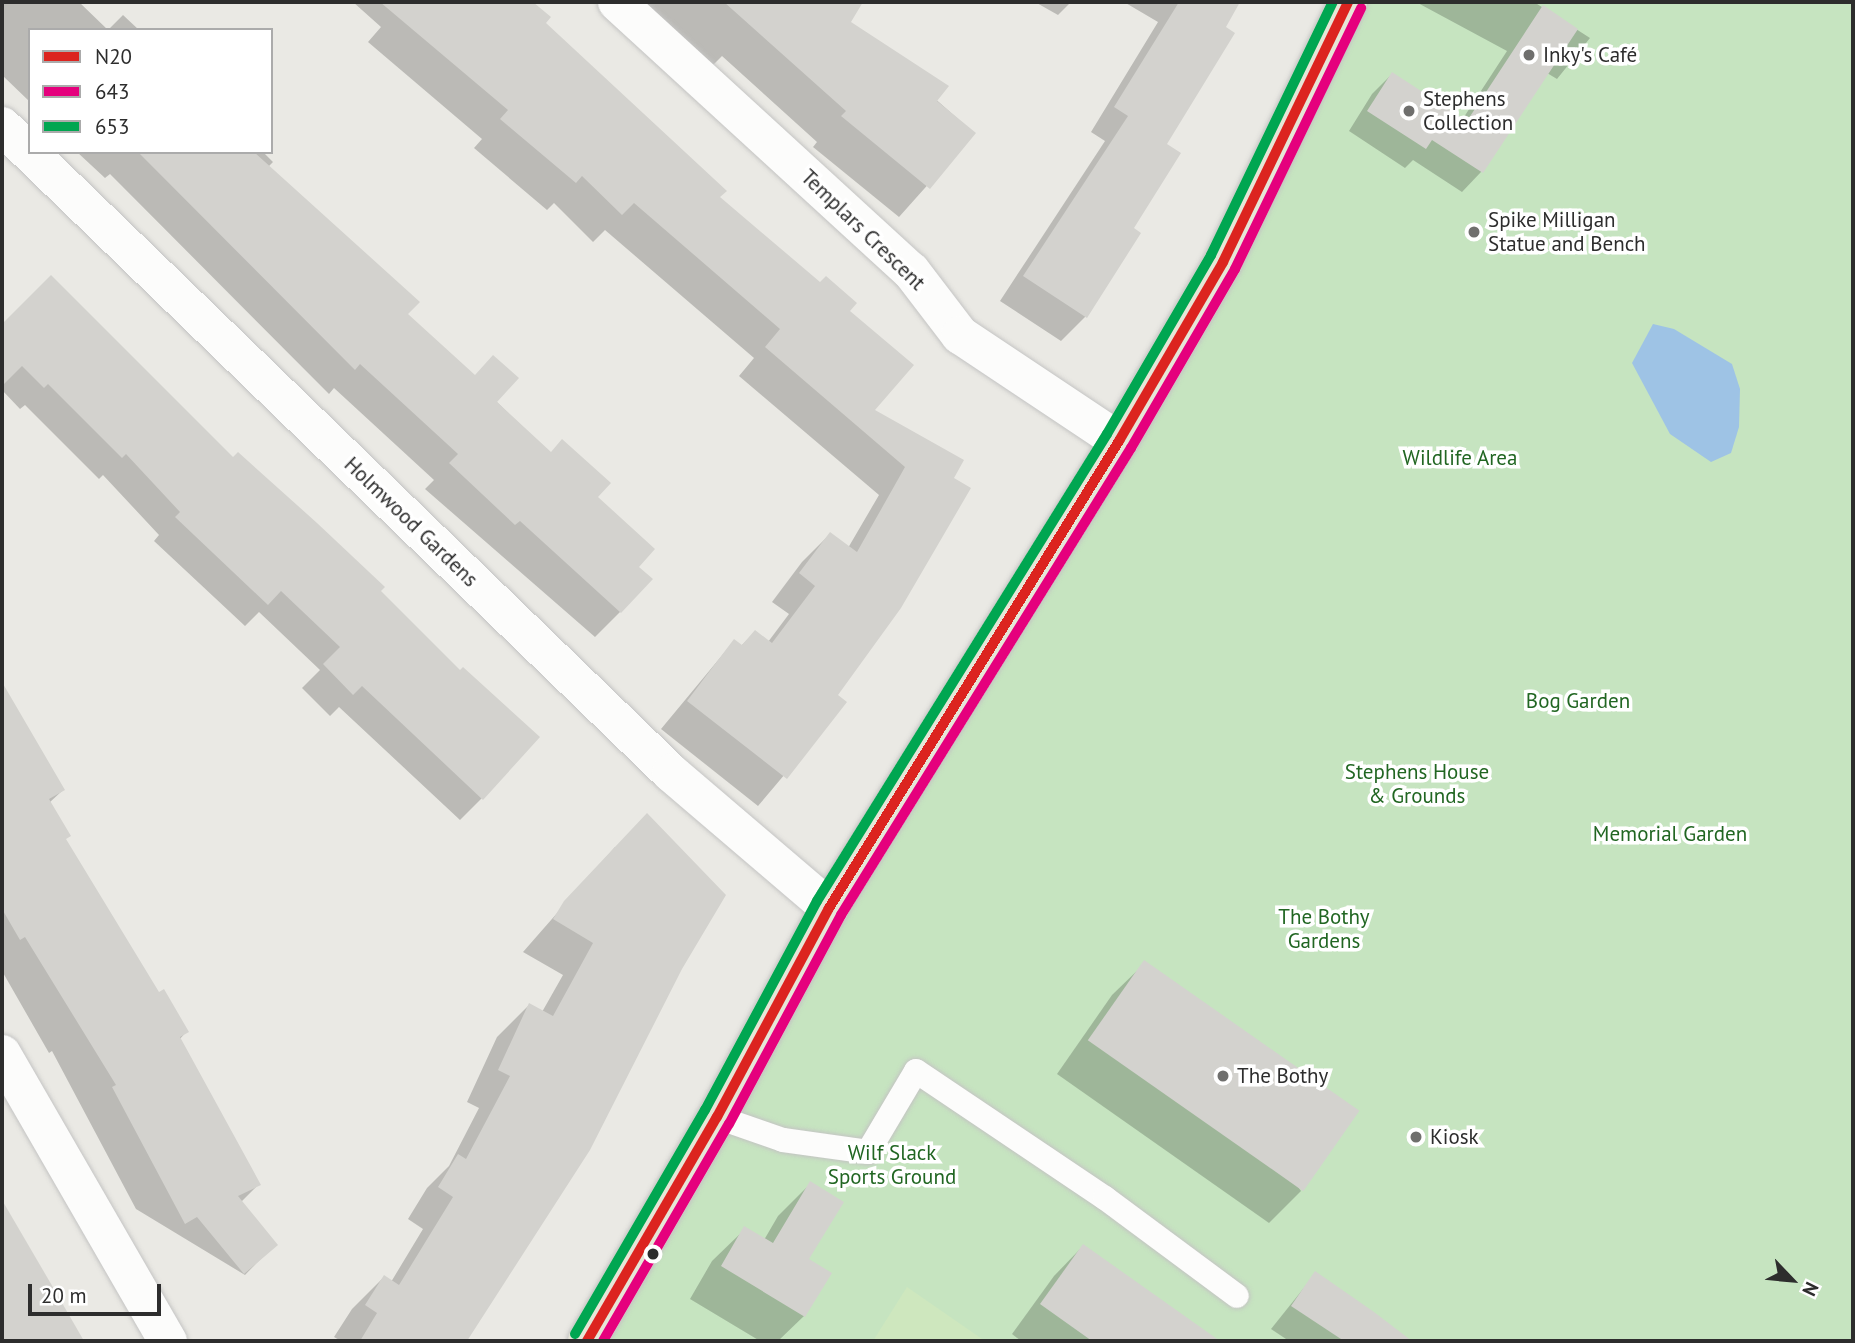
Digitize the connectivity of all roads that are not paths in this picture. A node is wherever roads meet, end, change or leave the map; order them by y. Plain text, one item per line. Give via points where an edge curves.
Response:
1 (617, 2) edge
2 (1348, 2) edge
3 (2, 126) edge
4 (28, 151) edge
5 (31, 154) edge
6 (1119, 441) junction
7 (829, 908) junction
8 (2, 1054) edge
9 (718, 1117) junction
10 (1237, 1296) dead end
11 (168, 1341) edge
12 (587, 1341) edge

1 - 6 street, Templars Crescent via 911,271 960,335
2 - 6 main road via 1223,262
3 - 4 street, Holmwood Gardens
5 - 7 street, Holmwood Gardens via 671,773
6 - 7 main road
7 - 9 main road
8 - 11 street
9 - 10 lane via 782,1140 868,1152 916,1071 1105,1198
9 - 12 main road

